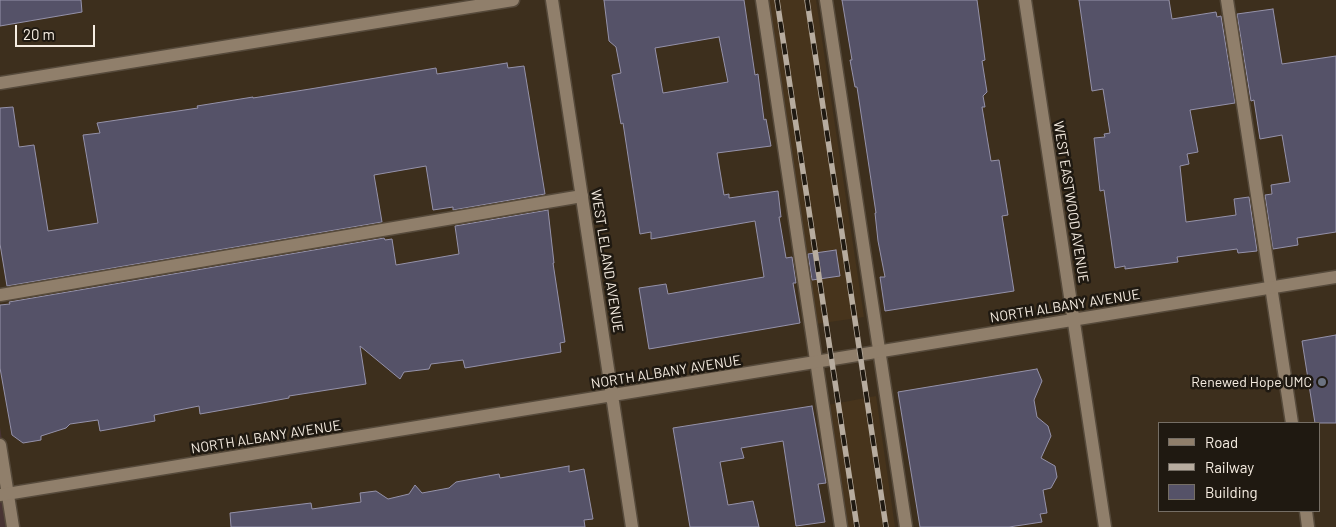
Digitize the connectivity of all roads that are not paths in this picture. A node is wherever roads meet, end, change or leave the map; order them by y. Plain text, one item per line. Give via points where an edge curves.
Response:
1 (513, 0) edge
2 (552, 0) edge
3 (762, 0) edge
4 (826, 0) edge
5 (1025, 0) edge
6 (1227, 0) edge
7 (0, 83) edge
8 (582, 196) junction
9 (1336, 277) edge
10 (1272, 288) junction
11 (0, 295) edge
12 (1074, 320) junction
13 (878, 352) junction
14 (816, 362) junction
15 (612, 395) junction
16 (1292, 422) edge
17 (0, 445) edge
18 (4, 495) edge
19 (1306, 512) edge
20 (13, 527) edge
21 (632, 527) edge
22 (841, 527) edge
23 (906, 527) edge
24 (1105, 527) edge
25 (1308, 527) edge

1 - 7 street
2 - 8 street, WEST LELAND AVENUE
3 - 14 street
4 - 13 street
5 - 12 street, WEST EASTWOOD AVENUE
6 - 10 street
8 - 11 street
8 - 15 street, WEST LELAND AVENUE
9 - 10 street, NORTH ALBANY AVENUE
10 - 12 street, NORTH ALBANY AVENUE
10 - 16 street
12 - 13 street, NORTH ALBANY AVENUE
12 - 24 street, WEST EASTWOOD AVENUE
13 - 14 street, NORTH ALBANY AVENUE
13 - 23 street
14 - 15 street, NORTH ALBANY AVENUE
14 - 22 street
15 - 18 street, NORTH ALBANY AVENUE
15 - 21 street, WEST LELAND AVENUE
17 - 18 street
18 - 20 street
19 - 25 street

